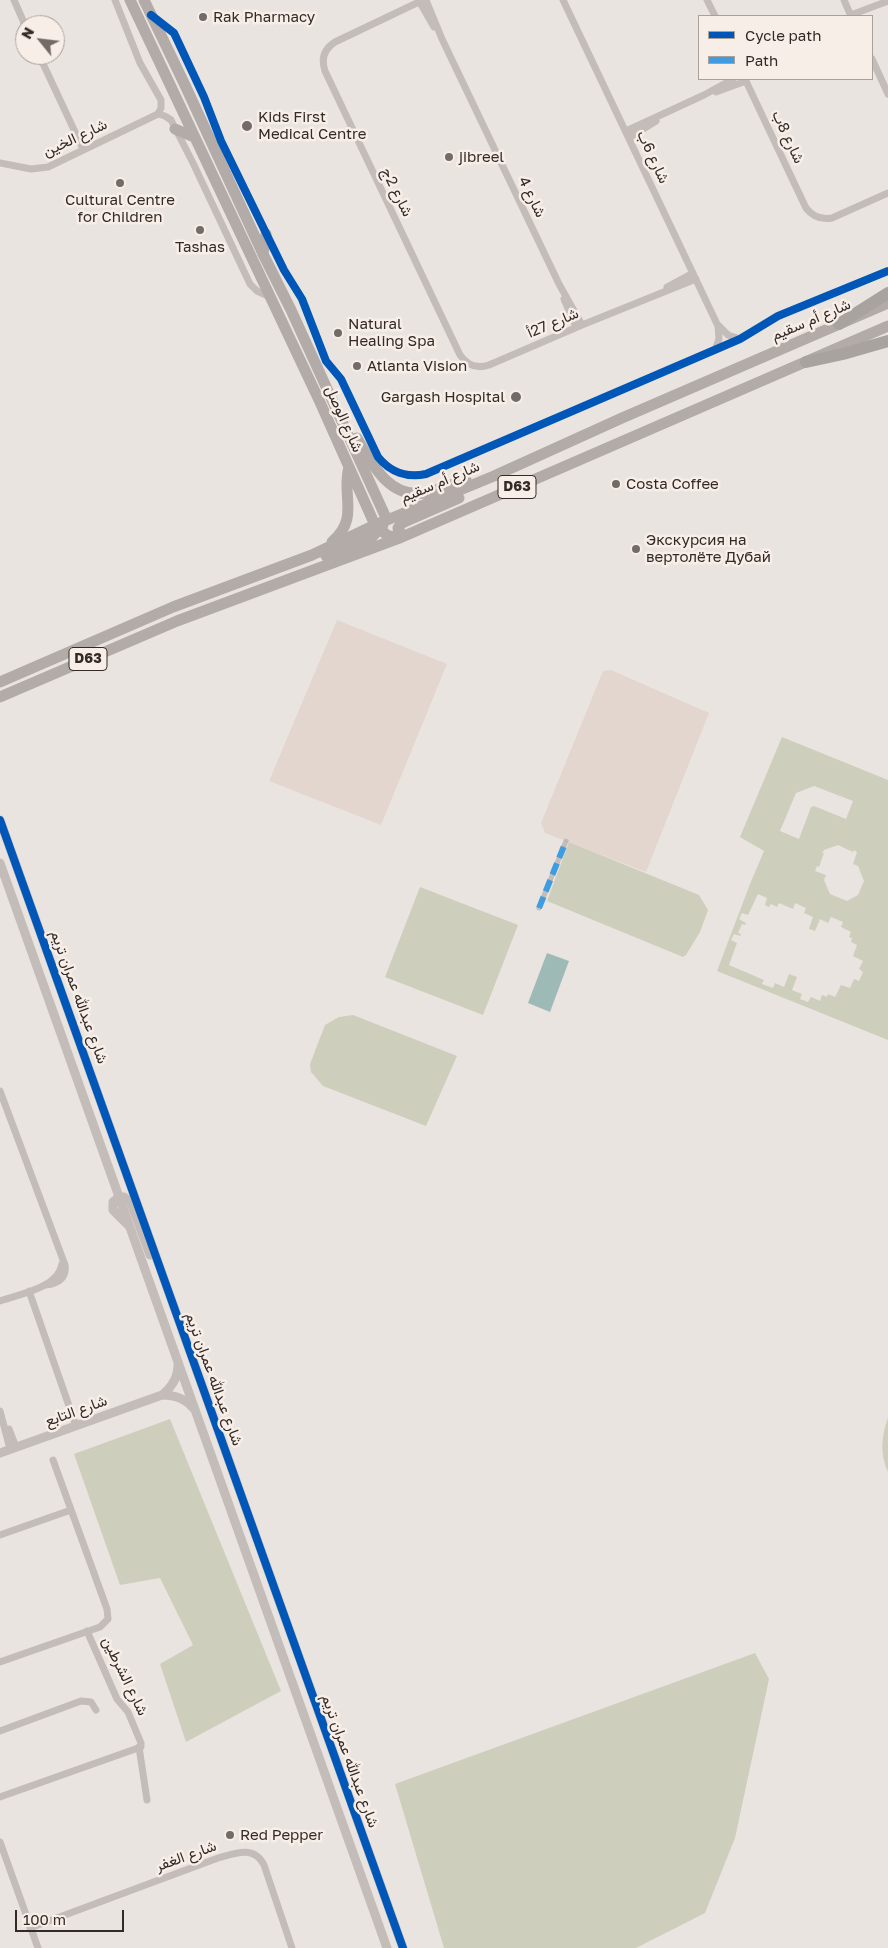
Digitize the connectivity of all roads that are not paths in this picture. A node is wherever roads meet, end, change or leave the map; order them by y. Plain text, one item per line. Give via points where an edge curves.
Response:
1 (14, 0) edge
2 (115, 0) edge
3 (130, 0) edge
4 (423, 0) edge
5 (564, 0) edge
6 (707, 0) edge
7 (844, 0) edge
8 (888, 1) edge
9 (147, 5) edge
10 (21, 15) edge
11 (714, 15) edge
12 (851, 15) edge
13 (853, 15) edge
14 (863, 15) edge
15 (873, 61) edge
16 (44, 65) edge
17 (731, 80) edge
18 (745, 80) edge
19 (888, 94) edge
20 (704, 95) junction
21 (158, 114) junction
22 (175, 129) junction
23 (627, 134) junction
24 (194, 137) junction
25 (83, 149) junction
26 (0, 163) edge
27 (888, 192) edge
28 (266, 234) junction
29 (262, 254) junction
30 (888, 271) edge
31 (695, 276) junction
32 (888, 293) edge
33 (270, 297) junction
34 (888, 303) edge
35 (839, 324) junction
36 (579, 326) junction
37 (718, 326) junction
38 (888, 326) edge
39 (740, 339) junction
40 (888, 341) edge
41 (715, 350) junction
42 (460, 355) joint
43 (806, 362) junction
44 (340, 417) junction
45 (349, 467) junction
46 (494, 476) junction
47 (480, 481) junction
48 (387, 520) junction
49 (373, 530) junction
50 (402, 537) junction
51 (312, 555) junction
52 (278, 583) junction
53 (0, 682) edge
54 (0, 697) edge
55 (0, 820) edge
56 (566, 841) dead end
57 (0, 863) edge
58 (539, 908) dead end
59 (0, 1091) edge
60 (119, 1197) junction
61 (167, 1288) junction
62 (29, 1291) junction
63 (0, 1302) edge
64 (178, 1362) junction
65 (162, 1395) junction
66 (194, 1410) junction
67 (0, 1412) edge
68 (76, 1426) junction
69 (13, 1448) junction
70 (0, 1453) edge
71 (53, 1460) dead end
72 (71, 1510) junction
73 (0, 1534) edge
74 (87, 1631) junction
75 (0, 1662) edge
76 (96, 1710) dead end
77 (0, 1730) edge
78 (139, 1747) junction
79 (0, 1797) edge
80 (146, 1800) dead end
81 (0, 1842) edge
82 (30, 1928) junction
83 (38, 1948) edge
84 (292, 1948) edge
85 (387, 1948) edge
86 (402, 1948) edge

1 - 10 street
2 - 21 street via 140,63 161,100
3 - 24 main road, شارع الوصل
4 - 36 street, شارع 4
4 - 42 street, شارع 2ج via 335,42 325,52 323,61
5 - 23 street, شارع 6ب
6 - 11 street
7 - 12 street
8 - 13 street
8 - 14 street
9 - 28 street via 174,33
9 - 29 main road, شارع الوصل
15 - 19 street
16 - 25 street
17 - 20 street
18 - 20 street
18 - 27 street, شارع 8ب via 806,208 818,218 828,219
20 - 23 street
21 - 22 street via 168,118
21 - 25 street, شارع الخين
22 - 24 main road
22 - 33 street via 250,284
23 - 31 street, شارع 6ب
24 - 33 main road, شارع الوصل
25 - 26 street, شارع الخين via 42,168
28 - 29 main road
28 - 41 street via 302,300 326,360 341,379 378,456 387,467 406,475 426,474
29 - 44 main road, شارع الوصل
30 - 39 street via 778,316
31 - 36 street, شارع 27أ
31 - 37 street, شارع 6ب
32 - 35 highway
33 - 45 main road, شارع الوصل
34 - 35 main road, شارع أم سقيم / D63
35 - 46 main road, شارع أم سقيم / D63
36 - 42 street, شارع 27أ via 485,367 473,366
37 - 39 street via 728,335
37 - 41 street via 719,339
38 - 43 main road, D63
39 - 41 street
40 - 43 highway
43 - 50 main road, D63
44 - 47 main road via 379,474 400,489 420,493 464,480
44 - 48 main road, شارع الوصل
45 - 49 main road, شارع الوصل
45 - 51 main road via 346,524 337,538
46 - 47 main road, شارع أم سقيم / D63
46 - 50 main road via 473,492 402,523 398,528
47 - 48 main road, شارع أم سقيم / D63
48 - 49 main road, شارع أم سقيم / D63
49 - 50 main road
49 - 51 main road, شارع أم سقيم / D63
49 - 52 main road via 295,568
50 - 52 main road, D63
51 - 53 main road, شارع أم سقيم / D63 via 173,607
52 - 54 main road, D63 via 176,621
55 - 61 street, شارع عبدالله عمران تريم
56 - 58 street
57 - 60 street, شارع عبدالله عمران تريم
59 - 62 street via 66,1270 58,1283
60 - 61 street via 131,1203 153,1263
60 - 64 street, شارع عبدالله عمران تريم
61 - 86 street, شارع عبدالله عمران تريم
62 - 63 street
62 - 68 street
64 - 65 street via 173,1384
64 - 66 street, شارع عبدالله عمران تريم
65 - 66 street via 177,1396
65 - 68 street, شارع التابع
66 - 85 street, شارع عبدالله عمران تريم
67 - 69 street
68 - 69 street, شارع التابع
69 - 70 street, شارع التابع
71 - 72 street, شارع الشرطين
72 - 73 street
72 - 74 street, شارع الشرطين via 108,1614 105,1623
74 - 75 street
74 - 78 street, شارع الشرطين via 117,1699 128,1712 142,1743
76 - 77 street via 91,1702 81,1701
78 - 79 street
78 - 80 street
81 - 82 street
82 - 83 street
82 - 84 street, شارع الغفر via 218,1858 248,1851 256,1854 264,1865

